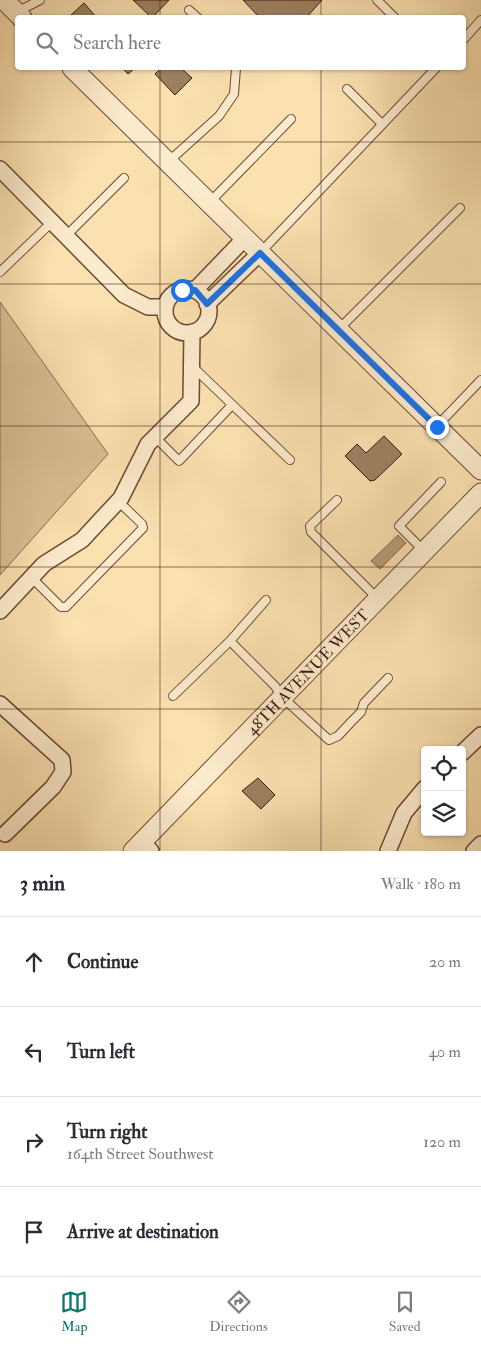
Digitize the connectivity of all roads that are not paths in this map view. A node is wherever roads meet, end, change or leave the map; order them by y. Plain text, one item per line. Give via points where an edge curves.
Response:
1 (40, 0) edge
2 (377, 0) edge
3 (14, 10) edge
4 (189, 10) dead end
5 (195, 15) edge
6 (392, 15) edge
7 (481, 20) edge
8 (466, 37) edge
9 (74, 70) edge
10 (236, 70) edge
11 (434, 70) edge
12 (347, 89) dead end
13 (291, 119) dead end
14 (381, 123) junction
15 (168, 162) junction
16 (0, 169) edge
17 (124, 178) dead end
18 (209, 203) junction
19 (460, 208) dead end
20 (52, 222) junction
21 (66, 236) junction
22 (245, 238) junction
23 (260, 253) junction
24 (0, 272) edge
25 (195, 290) junction
26 (207, 304) junction
27 (166, 307) junction
28 (338, 330) junction
29 (192, 332) junction
30 (193, 366) junction
31 (481, 380) edge
32 (232, 405) junction
33 (437, 427) junction
34 (155, 437) junction
35 (290, 460) dead end
36 (481, 470) edge
37 (441, 482) dead end
38 (481, 492) edge
39 (337, 500) dead end
40 (118, 501) junction
41 (424, 551) junction
42 (31, 577) junction
43 (266, 600) dead end
44 (378, 600) junction
45 (0, 611) edge
46 (230, 641) junction
47 (388, 678) dead end
48 (173, 696) dead end
49 (282, 696) junction
50 (0, 704) edge
51 (481, 735) edge
52 (466, 749) edge
53 (422, 791) edge
54 (5, 835) edge
55 (481, 844) edge
56 (142, 848) edge
57 (388, 851) edge
58 (474, 851) edge

1 - 3 lane
2 - 6 lane
4 - 5 lane
7 - 8 lane
9 - 15 street
10 - 15 lane via 234,94 219,116
11 - 14 lane
12 - 14 lane
13 - 18 lane
14 - 23 lane
15 - 18 street
16 - 20 street
17 - 21 lane
18 - 22 street
19 - 28 lane
20 - 21 street
20 - 24 lane
21 - 27 street via 124,295 148,307
22 - 23 street
22 - 25 street
23 - 26 street
23 - 28 street
25 - 26 street
25 - 27 street via 176,292
26 - 29 street via 204,324
27 - 29 street via 172,327
28 - 33 street
29 - 30 street
30 - 32 lane
30 - 34 street via 191,402
31 - 33 lane
32 - 34 lane via 179,461
32 - 35 lane
33 - 36 street
34 - 40 street via 148,444
37 - 41 lane via 399,526
38 - 41 street, 48TH AVENUE WEST
39 - 44 lane via 310,526 311,532
40 - 42 street via 82,540 44,564
40 - 42 lane via 143,528 66,606 61,607
41 - 44 street, 48TH AVENUE WEST
42 - 45 street
43 - 46 lane
44 - 49 street, 48TH AVENUE WEST
46 - 48 lane
46 - 49 lane
47 - 49 lane via 364,702 361,712 338,736 329,740
49 - 56 street, 48TH AVENUE WEST
50 - 54 street via 62,760 64,772
51 - 52 street
53 - 57 street via 404,813
55 - 58 street

